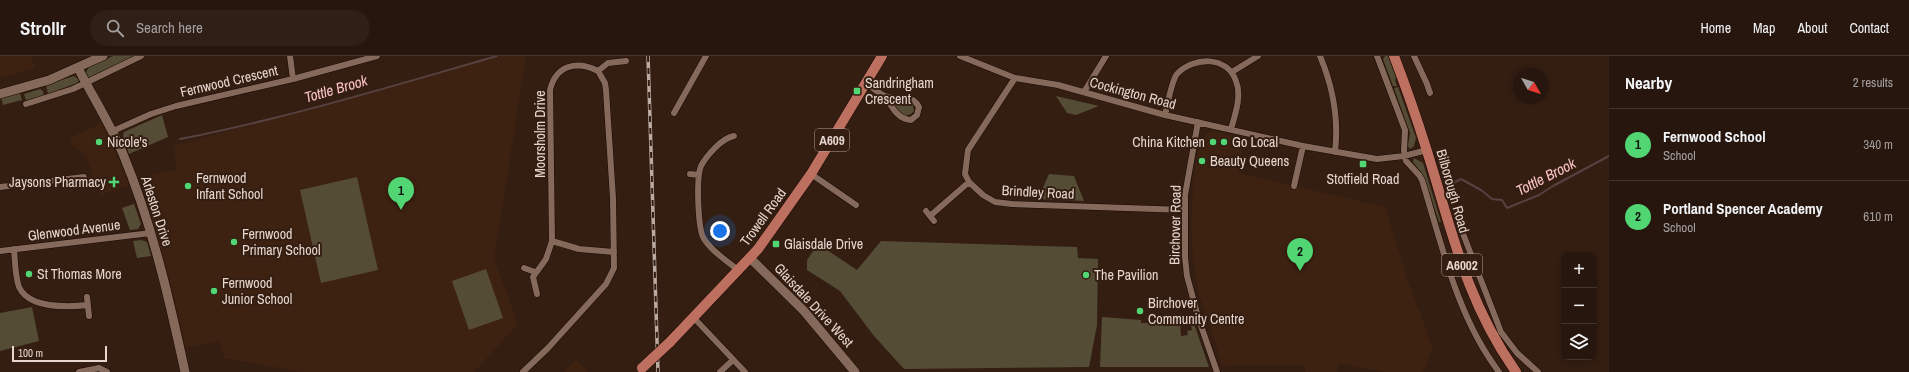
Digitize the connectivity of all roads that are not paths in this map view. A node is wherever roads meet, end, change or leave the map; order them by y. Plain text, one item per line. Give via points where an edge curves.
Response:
1 (103, 56) edge
2 (142, 56) edge
3 (290, 56) edge
4 (377, 56) edge
5 (706, 56) edge
6 (882, 56) edge
7 (960, 56) edge
8 (1106, 56) edge
9 (1258, 56) edge
10 (1320, 56) edge
11 (1377, 56) edge
12 (1394, 56) edge
13 (1414, 56) edge
14 (1208, 58) edge
15 (626, 61) dead end
16 (78, 68) junction
17 (598, 71) junction
18 (1232, 72) junction
19 (293, 78) junction
20 (1015, 78) junction
21 (86, 83) junction
22 (866, 83) junction
23 (1084, 92) junction
24 (1430, 93) dead end
25 (0, 94) edge
26 (886, 97) junction
27 (26, 104) dead end
28 (674, 113) dead end
29 (1165, 115) junction
30 (1198, 122) junction
31 (1232, 130) junction
32 (113, 131) junction
33 (734, 136) dead end
34 (720, 144) junction
35 (1303, 146) junction
36 (725, 149) dead end
37 (1427, 150) junction
38 (1335, 152) junction
39 (1404, 156) junction
40 (690, 174) dead end
41 (811, 174) junction
42 (699, 175) junction
43 (84, 177) dead end
44 (969, 182) junction
45 (1294, 186) dead end
46 (0, 187) edge
47 (856, 205) dead end
48 (1185, 210) junction
49 (930, 216) dead end
50 (1462, 231) dead end
51 (151, 233) junction
52 (552, 241) junction
53 (14, 249) junction
54 (0, 251) edge
55 (614, 252) junction
56 (750, 258) junction
57 (524, 268) dead end
58 (739, 271) junction
59 (535, 272) junction
60 (538, 294) dead end
61 (87, 297) dead end
62 (88, 305) junction
63 (89, 316) dead end
64 (694, 318) junction
65 (734, 360) junction
66 (640, 370) edge
67 (79, 372) edge
68 (107, 372) edge
69 (185, 372) edge
70 (522, 372) edge
71 (720, 372) edge
72 (745, 372) edge
73 (856, 372) edge
74 (1217, 372) edge
75 (1499, 372) edge
76 (1516, 372) edge
77 (1538, 372) edge

1 - 16 street
2 - 21 street
3 - 19 street
4 - 19 street, Fernwood Crescent
5 - 28 street via 676,104
6 - 22 main road, Trowell Road / A609
7 - 20 street, Cockington Road
8 - 23 street
9 - 18 street
10 - 38 street via 1334,98 1338,124
11 - 39 street via 1406,130
12 - 37 main road, Bilborough Road / A6002
13 - 24 street
14 - 18 street
14 - 29 street via 1191,62 1176,75
15 - 17 street via 608,64
16 - 21 street, Arleston Drive
16 - 25 street via 49,80
17 - 52 street, Moorsholm Drive via 580,65 569,66 558,74 551,86
17 - 55 street via 606,90
18 - 31 street via 1237,82 1238,100
19 - 32 street, Fernwood Crescent via 176,106
20 - 23 street, Cockington Road
20 - 44 street via 968,150 965,174
21 - 27 street
21 - 32 street, Arleston Drive
22 - 26 street
22 - 41 main road, Trowell Road / A609
23 - 29 street, Cockington Road
26 - 26 street via 905,97 916,101 919,108 917,115 911,120 903,119 895,112
29 - 30 street, Cockington Road
30 - 31 street, Cockington Road
30 - 48 street, Birchover Road via 1185,194
31 - 35 street, Cockington Road
32 - 51 street, Arleston Drive
33 - 34 street
34 - 36 street
34 - 42 street via 704,161
35 - 38 street, Cockington Road
35 - 45 street
37 - 39 street, Cockington Road
37 - 76 main road, Bilborough Road / A6002 via 1470,289 1491,332
38 - 39 street, Cockington Road via 1377,159
39 - 75 street, Bilborough Road via 1422,180 1457,292 1471,326
40 - 42 street
41 - 47 street
41 - 56 main road, Trowell Road / A609
42 - 58 street via 700,224 703,236
43 - 46 street
44 - 48 street, Brindley Road via 995,202
44 - 49 street
48 - 74 street, Birchover Road via 1187,276
50 - 77 street, Bilborough Road via 1501,332 1517,353
51 - 53 street, Glenwood Avenue
51 - 69 street, Arleston Drive via 175,322
52 - 55 street via 579,249
52 - 59 street, Moorsholm Drive via 546,259
53 - 54 street, Glenwood Avenue
53 - 62 street via 19,286 36,302 46,305
55 - 70 street via 614,268 606,284 548,348
56 - 58 main road, Trowell Road / A609
56 - 73 street, Glaisdale Drive West via 804,311
57 - 59 street
58 - 64 main road, Trowell Road / A609
59 - 60 street via 533,280
61 - 62 street
62 - 63 street
64 - 65 street
64 - 66 main road, Trowell Road / A609, bridge
65 - 71 street
65 - 72 street
67 - 68 street via 99,368

